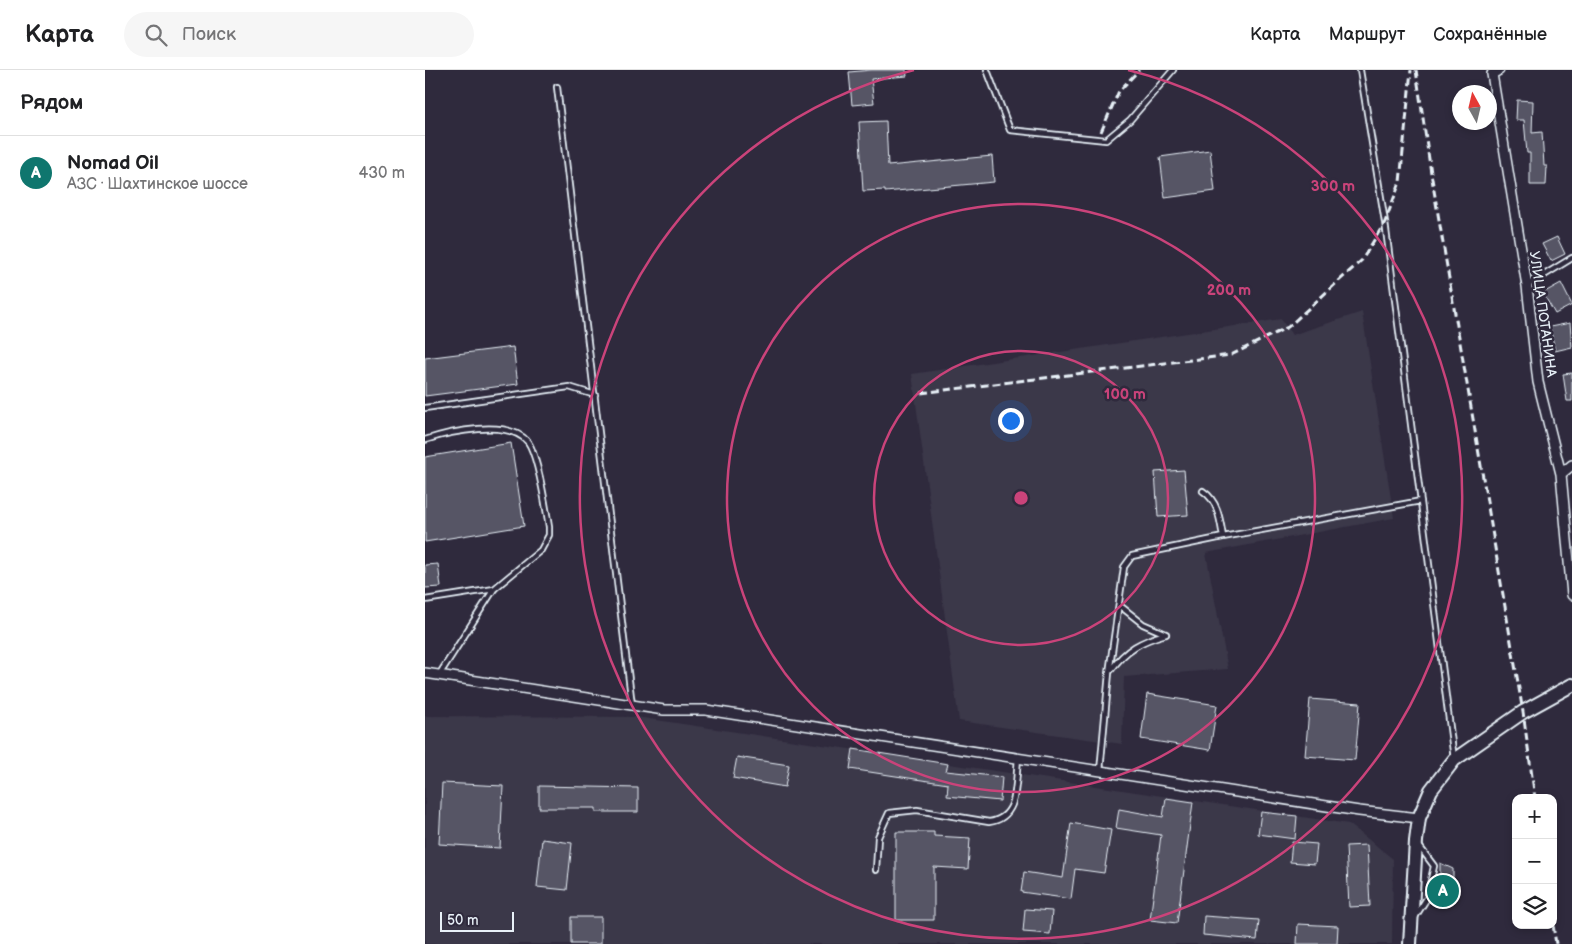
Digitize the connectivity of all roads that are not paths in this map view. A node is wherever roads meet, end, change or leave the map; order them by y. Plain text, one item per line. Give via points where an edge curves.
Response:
1 (987, 70) edge
2 (1173, 70) edge
3 (1360, 70) edge
4 (1499, 70) edge
5 (557, 87) dead end
6 (1572, 258) edge
7 (1527, 286) junction
8 (595, 395) junction
9 (425, 408) edge
10 (425, 440) edge
11 (1572, 465) edge
12 (1561, 474) junction
13 (1203, 491) dead end
14 (1421, 501) junction
15 (1223, 536) junction
16 (494, 589) junction
17 (1572, 595) edge
18 (425, 600) edge
19 (1119, 605) junction
20 (425, 673) edge
21 (1109, 673) junction
22 (439, 675) junction
23 (1572, 685) edge
24 (632, 705) junction
25 (1018, 758) junction
26 (1454, 760) junction
27 (1101, 771) junction
28 (1419, 818) junction
29 (1415, 841) junction
30 (876, 870) dead end
31 (1411, 924) junction
32 (1410, 944) edge

1 - 2 lane via 1010,130 1106,140 1130,120
3 - 14 lane via 1385,222
4 - 7 street, УЛИЦА ПОТАНИНА via 1492,74
5 - 8 lane
6 - 7 lane
7 - 12 street, УЛИЦА ПОТАНИНА via 1538,382
8 - 9 lane via 569,387
8 - 24 lane
10 - 16 lane via 448,432 514,431 527,441 534,454 549,535 541,550
11 - 12 street
12 - 17 street, УЛИЦА ПОТАНИНА
13 - 15 lane via 1216,507
14 - 15 lane
14 - 26 lane
15 - 19 lane via 1132,556 1124,566
16 - 18 lane
16 - 22 lane
19 - 21 lane
19 - 21 lane via 1143,624 1166,634 1131,647
20 - 22 street
21 - 27 lane
22 - 24 street
23 - 26 main road via 1523,712
24 - 25 street via 664,710 706,710
25 - 27 street
25 - 30 lane via 1014,799 1009,814 989,822 917,810 889,813 878,837
26 - 28 main road via 1431,790
27 - 28 street
28 - 29 main road
29 - 31 main road
29 - 31 lane via 1434,866 1427,898
31 - 32 main road

